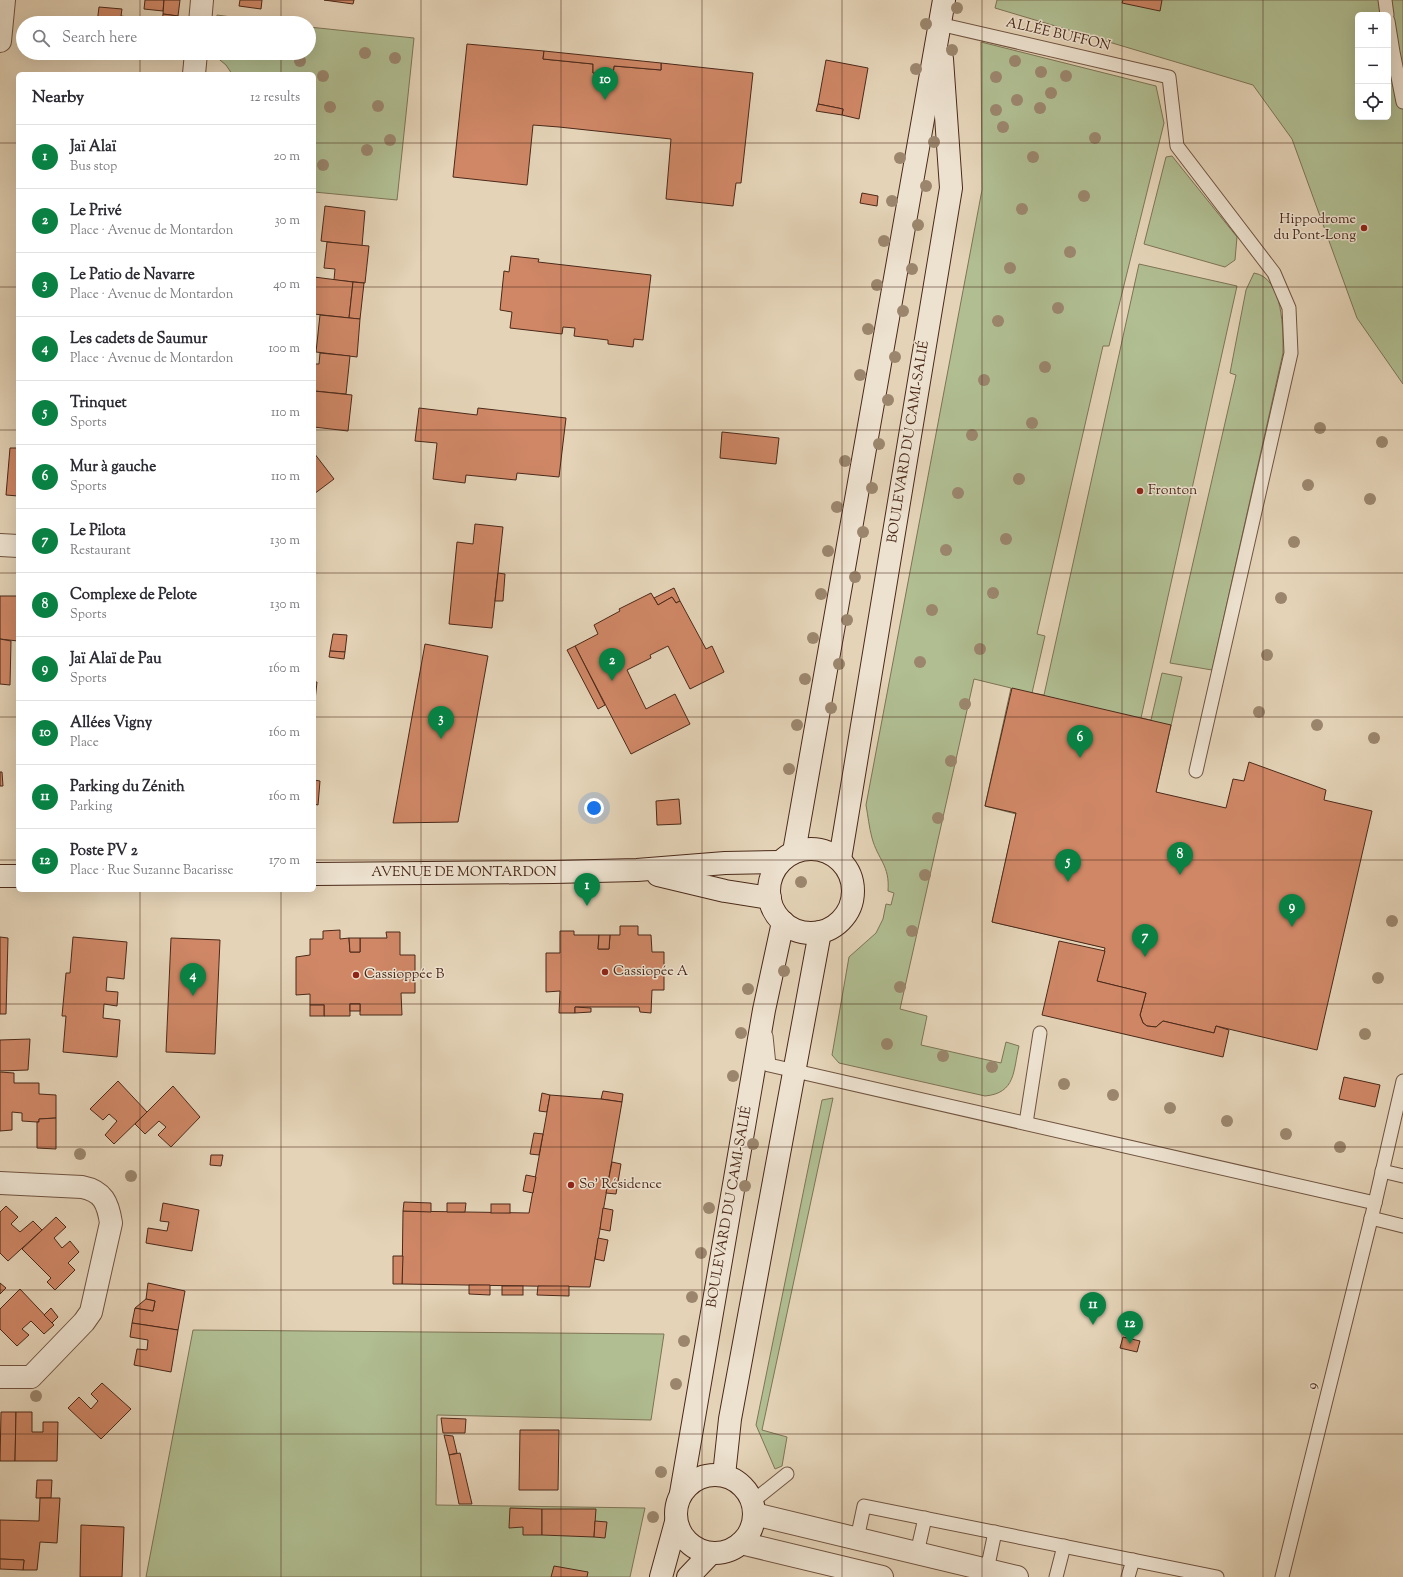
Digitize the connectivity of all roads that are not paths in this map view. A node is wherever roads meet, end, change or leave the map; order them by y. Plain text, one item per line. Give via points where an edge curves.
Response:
1 (4, 0) edge
2 (202, 0) edge
3 (944, 0) edge
4 (1385, 0) edge
5 (1387, 12) edge
6 (201, 16) edge
7 (940, 24) junction
8 (0, 41) edge
9 (1391, 44) edge
10 (195, 60) edge
11 (194, 72) edge
12 (1403, 102) edge
13 (0, 545) edge
14 (16, 546) edge
15 (1196, 771) dead end
16 (787, 857) junction
17 (840, 859) junction
18 (637, 870) junction
19 (316, 874) edge
20 (0, 876) edge
21 (16, 876) edge
22 (770, 898) junction
23 (783, 922) junction
24 (820, 932) junction
25 (764, 1010) junction
26 (1040, 1033) dead end
27 (794, 1070) junction
28 (1403, 1081) edge
29 (1026, 1123) junction
30 (1382, 1171) junction
31 (1403, 1176) edge
32 (0, 1183) edge
33 (1375, 1203) junction
34 (1371, 1218) junction
35 (1403, 1226) edge
36 (0, 1377) edge
37 (787, 1474) dead end
38 (724, 1476) junction
39 (681, 1494) junction
40 (753, 1508) junction
41 (925, 1518) junction
42 (676, 1522) junction
43 (995, 1532) junction
44 (857, 1539) junction
45 (741, 1543) junction
46 (1064, 1546) junction
47 (712, 1553) junction
48 (917, 1553) junction
49 (1132, 1560) junction
50 (987, 1570) junction
51 (1208, 1576) edge
52 (660, 1577) edge
53 (688, 1577) edge
54 (882, 1577) edge
55 (1017, 1577) edge
56 (1056, 1577) edge
57 (1128, 1577) edge
58 (1282, 1577) edge

1 - 8 street
2 - 6 street
3 - 7 street, BOULEVARD DU CAMI-SALIÉ
4 - 5 lane
7 - 15 lane, ALLÉE BUFFON via 1169,78 1177,146 1274,273 1289,308 1291,353
7 - 16 street, BOULEVARD DU CAMI-SALIÉ
7 - 17 street, BOULEVARD DU CAMI-SALIÉ via 951,188
9 - 12 lane
10 - 11 street
13 - 14 street
16 - 17 street via 806,849 818,849
16 - 18 street, AVENUE DE MONTARDON
16 - 22 street via 773,873
17 - 24 street via 848,869 854,895 850,908 842,920 832,928
18 - 19 street, AVENUE DE MONTARDON via 500,874
18 - 22 street, AVENUE DE MONTARDON via 725,891
20 - 21 street
22 - 23 street via 774,911
23 - 24 street via 794,930
23 - 25 street, BOULEVARD DU CAMI-SALIÉ
24 - 27 street
25 - 27 lane via 769,1065
25 - 39 street, BOULEVARD DU CAMI-SALIÉ
26 - 29 lane
27 - 29 lane
27 - 38 street via 730,1419
28 - 30 lane, 9
29 - 33 lane
30 - 31 lane
30 - 33 lane, 9
32 - 36 street via 93,1189 102,1197 109,1209 111,1223 91,1312 84,1322 31,1377
33 - 34 lane, 9
34 - 35 lane
34 - 58 lane, 9
37 - 40 lane
38 - 39 street via 712,1474 700,1477 689,1484
38 - 40 street via 736,1481 746,1490
39 - 42 street via 677,1502
40 - 44 street
40 - 45 street via 752,1525
41 - 43 lane
41 - 44 lane via 864,1506
41 - 48 lane
42 - 47 street via 689,1544
42 - 52 street
43 - 46 lane
43 - 50 lane
44 - 48 street
45 - 47 street via 732,1550
45 - 54 street
46 - 49 lane
46 - 56 lane
47 - 53 street
48 - 50 street
49 - 51 lane
49 - 57 lane
50 - 55 street

